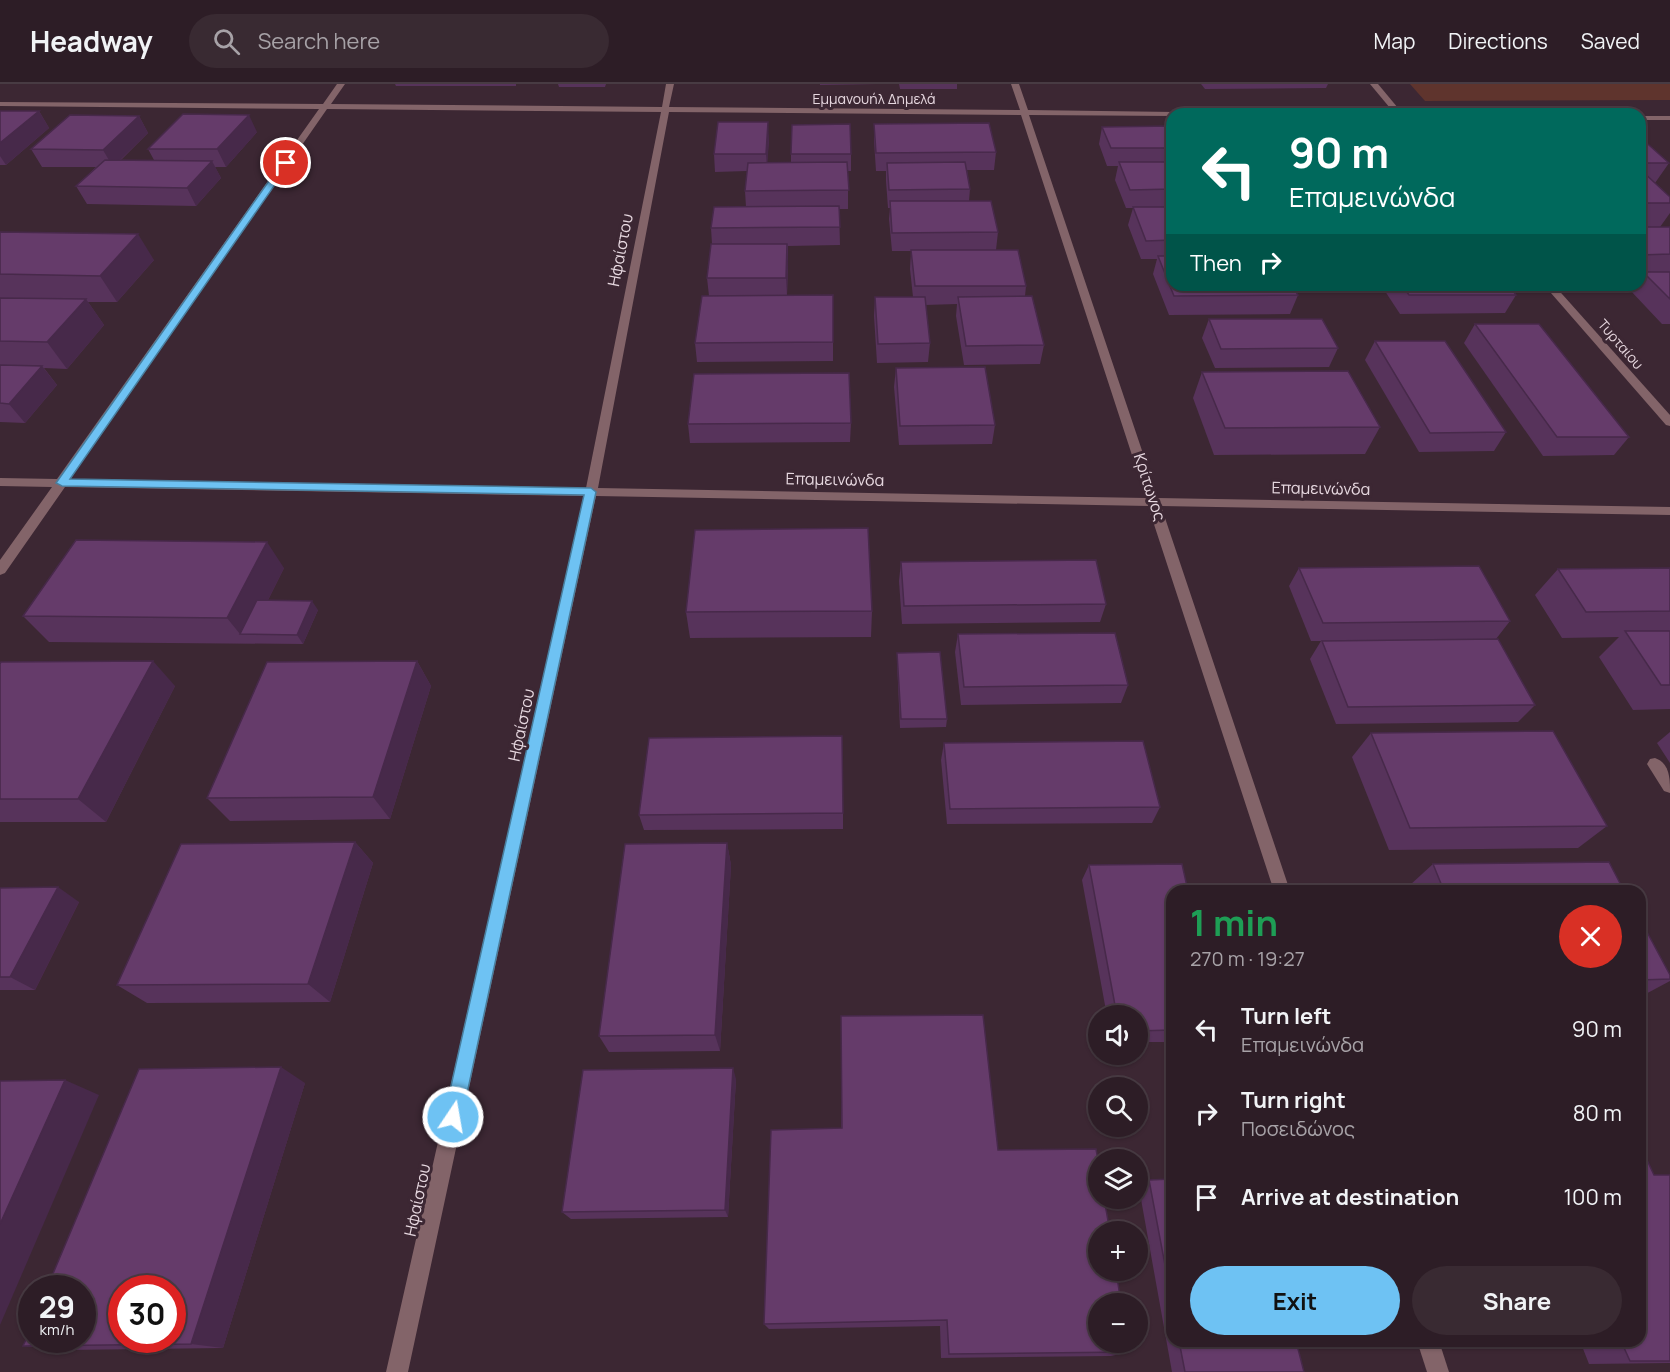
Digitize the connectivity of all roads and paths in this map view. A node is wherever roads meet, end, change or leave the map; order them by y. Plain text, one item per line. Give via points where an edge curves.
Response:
1 (341, 84) edge
2 (670, 84) edge
3 (1016, 84) edge
4 (1374, 84) edge
5 (0, 104) edge
6 (326, 107) junction
7 (1394, 108) edge
8 (666, 110) junction
9 (1024, 112) junction
10 (1166, 114) edge
11 (1646, 118) edge
12 (1670, 118) edge
13 (1554, 291) edge
14 (1670, 422) edge
15 (0, 482) edge
16 (62, 483) junction
17 (591, 492) junction
18 (1155, 501) junction
19 (1670, 511) edge
20 (0, 570) edge
21 (1655, 764) dead end
22 (1670, 786) edge
23 (1280, 885) edge
24 (1430, 1347) edge
25 (397, 1372) edge
26 (1438, 1372) edge

1 - 6 street
2 - 8 street, Ηφαίστου
3 - 9 street, Κρίτωνος
4 - 7 street
5 - 6 street, Εμμανουήλ Δημελά
6 - 8 street, Εμμανουήλ Δημελά
6 - 16 street
8 - 9 street, Εμμανουήλ Δημελά
8 - 17 street, Ηφαίστου
9 - 10 street, Εμμανουήλ Δημελά
9 - 18 street, Κρίτωνος
11 - 12 street
13 - 14 street, Τυρταίου
15 - 16 street, Επαμεινώνδα
16 - 17 street, Επαμεινώνδα
16 - 20 street
17 - 18 street, Επαμεινώνδα
17 - 25 street, Ηφαίστου
18 - 19 street, Επαμεινώνδα
18 - 23 street, Κρίτωνος
21 - 22 street
24 - 26 street

